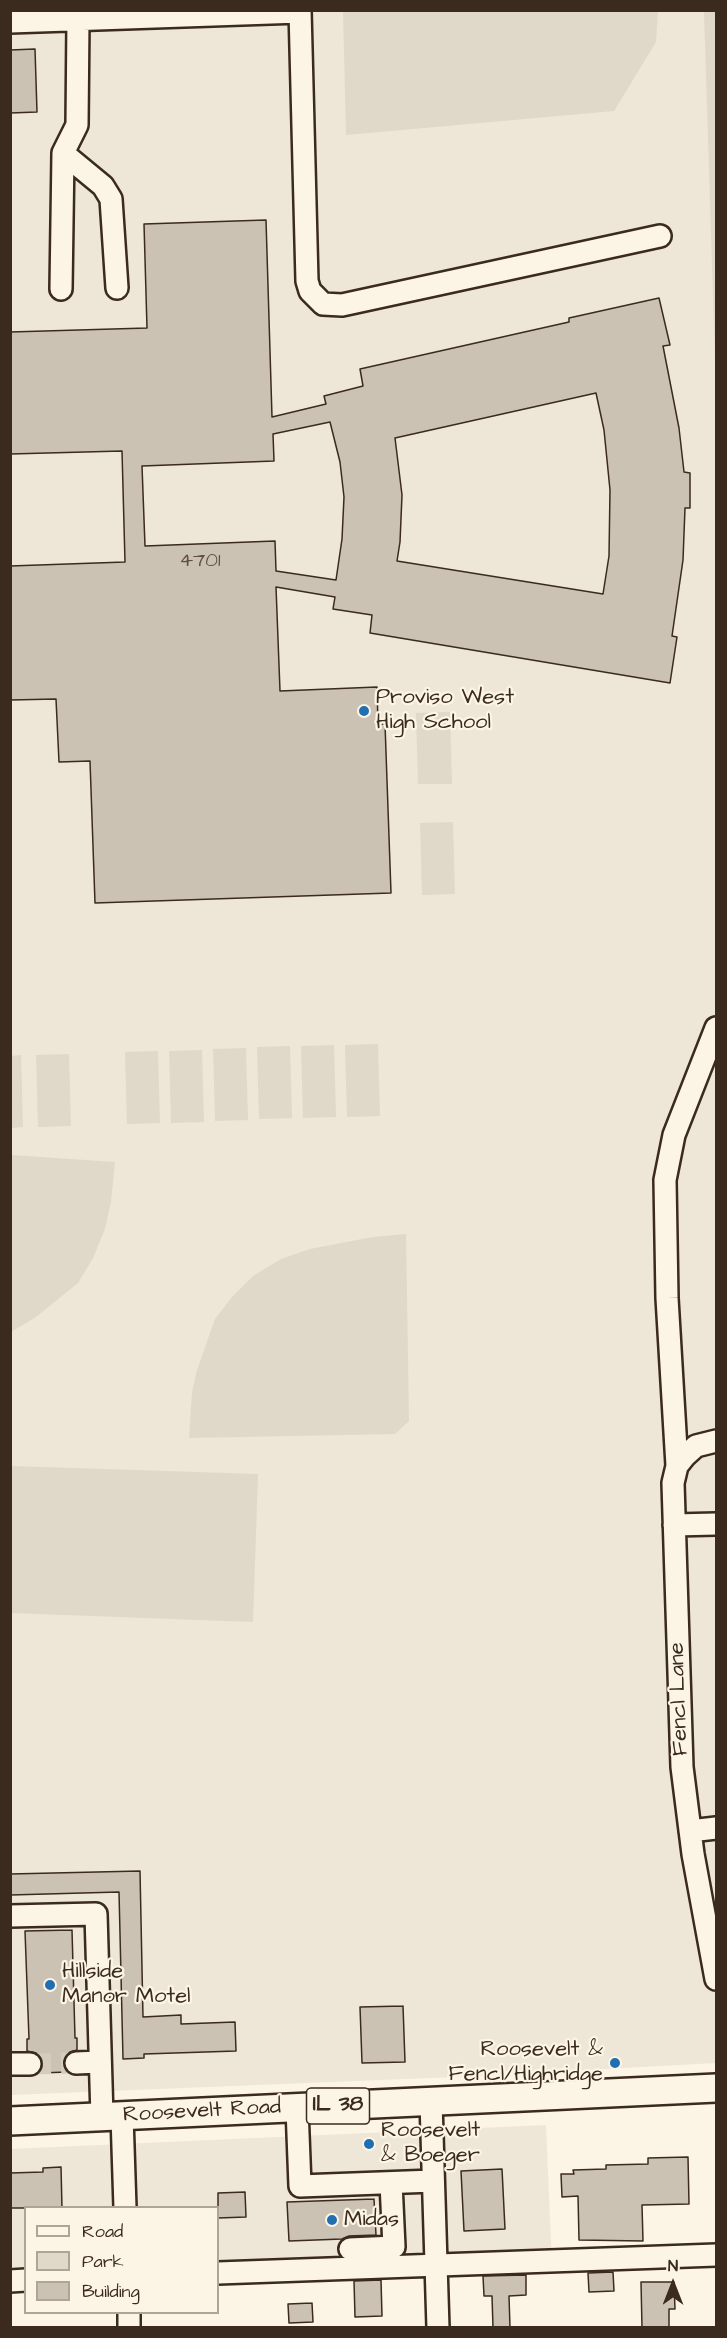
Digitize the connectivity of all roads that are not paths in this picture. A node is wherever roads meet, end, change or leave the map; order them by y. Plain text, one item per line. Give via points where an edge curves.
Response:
1 (300, 11) edge
2 (78, 20) junction
3 (10, 22) edge
4 (63, 153) junction
5 (660, 236) dead end
6 (117, 288) dead end
7 (61, 289) dead end
8 (717, 1028) edge
9 (717, 1441) edge
10 (677, 1467) junction
11 (717, 1524) edge
12 (674, 1525) junction
13 (717, 1827) edge
14 (690, 1832) junction
15 (10, 1916) edge
16 (717, 1979) edge
17 (100, 2062) junction
18 (76, 2063) tunnel mouth
19 (717, 2088) edge
20 (431, 2102) junction
21 (297, 2108) junction
22 (112, 2117) junction
23 (10, 2121) edge
24 (434, 2181) junction
25 (392, 2183) junction
26 (125, 2206) edge
27 (351, 2249) dead end
28 (717, 2255) edge
29 (436, 2265) junction
30 (219, 2273) edge
31 (438, 2328) edge

1 - 2 street
1 - 5 street via 307,281 310,291 323,304 342,305
2 - 3 street
2 - 4 street via 77,124
4 - 6 street via 103,186 111,199
4 - 7 street
8 - 10 street, Fencl Lane via 674,1135 665,1180
9 - 10 street via 696,1446
10 - 12 street, Fencl Lane via 673,1483
11 - 12 street
12 - 14 street, Fencl Lane via 682,1767
13 - 14 street
14 - 16 street, Fencl Lane
15 - 17 street via 96,1914
17 - 18 street
17 - 22 street
19 - 20 main road, Roosevelt Road / IL 38
20 - 21 main road, Roosevelt Road / IL 38
20 - 24 street
21 - 22 main road, Roosevelt Road / IL 38
21 - 25 street via 300,2186
22 - 23 main road, Roosevelt Road / IL 38
22 - 26 street
24 - 25 street
24 - 29 street
25 - 27 street via 394,2247
28 - 29 street
29 - 30 street
29 - 31 street

